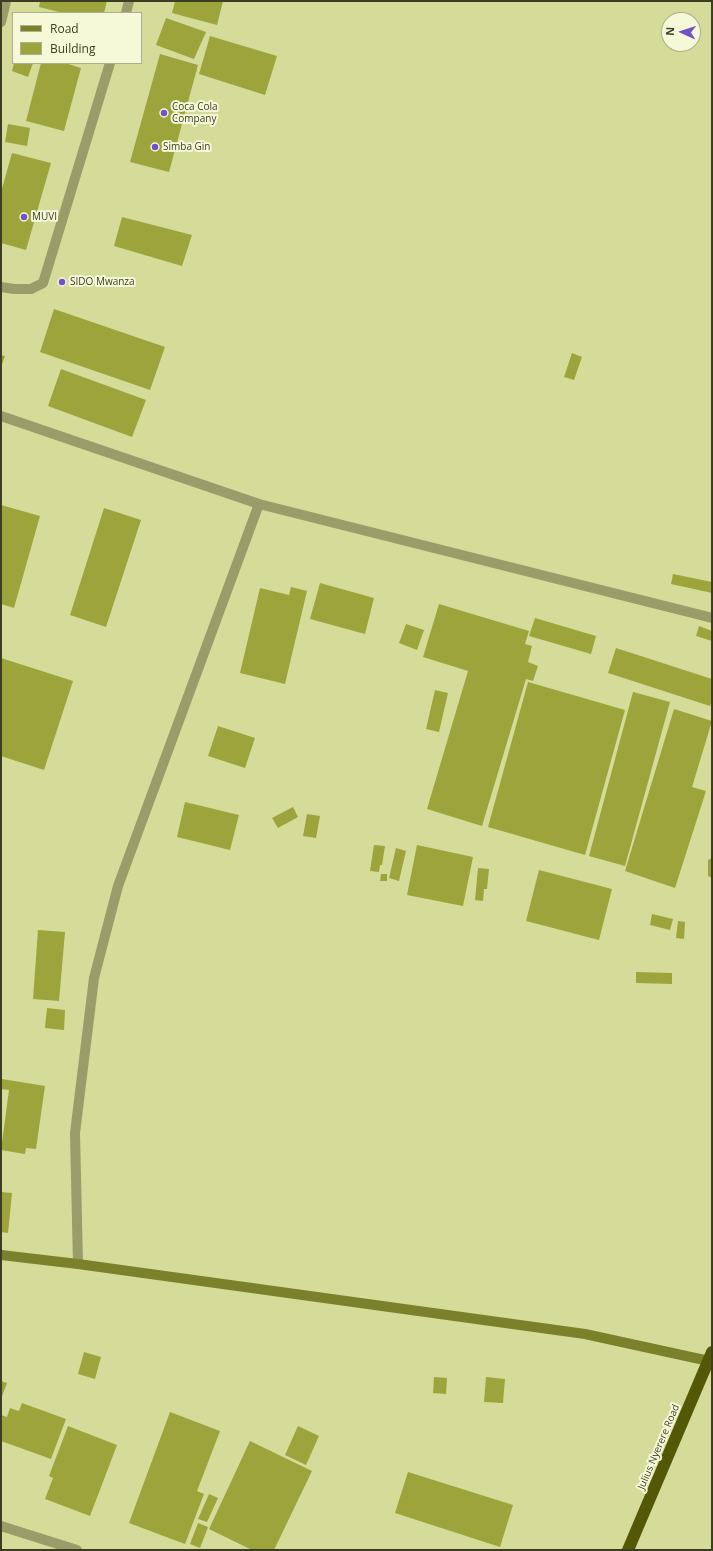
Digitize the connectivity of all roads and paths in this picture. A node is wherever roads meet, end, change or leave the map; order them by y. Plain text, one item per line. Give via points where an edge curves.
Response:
1 (6, 1) edge
2 (129, 1) edge
3 (126, 12) edge
4 (1, 22) edge
5 (110, 64) edge
6 (1, 287) edge
7 (1, 416) edge
8 (259, 504) junction
9 (712, 618) edge
10 (1, 1256) edge
11 (78, 1264) junction
12 (711, 1359) edge
13 (1, 1526) edge
14 (77, 1550) edge
15 (628, 1550) edge

1 - 4 street
2 - 3 street
5 - 6 street via 43,283 31,289
7 - 8 street
8 - 9 street
8 - 11 street via 118,886 94,978 75,1133
10 - 11 main road
11 - 12 main road via 585,1334
12 - 15 highway, Julius Nyerere Road
13 - 14 street

